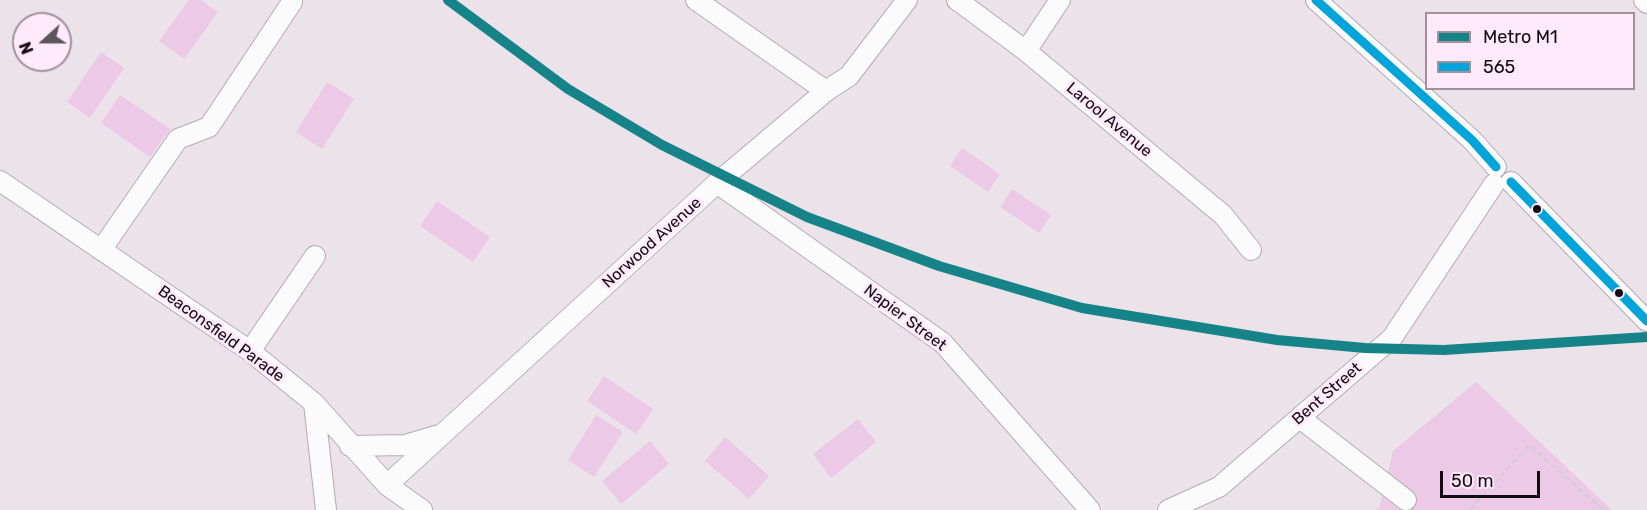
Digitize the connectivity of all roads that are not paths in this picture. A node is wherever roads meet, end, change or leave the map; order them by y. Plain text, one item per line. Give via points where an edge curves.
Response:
1 (696, 0) edge
2 (907, 0) edge
3 (957, 0) edge
4 (1060, 0) edge
5 (1316, 0) edge
6 (292, 2) dead end
7 (1026, 51) junction
8 (826, 91) junction
9 (1501, 178) junction
10 (0, 181) edge
11 (717, 183) junction
12 (101, 250) junction
13 (1251, 250) dead end
14 (315, 256) dead end
15 (1647, 321) edge
16 (250, 351) junction
17 (314, 404) junction
18 (1300, 418) junction
19 (444, 433) junction
20 (350, 446) junction
21 (387, 485) junction
22 (1406, 500) dead end
23 (326, 510) edge
24 (422, 510) edge
25 (1090, 510) edge
26 (1168, 510) edge

1 - 8 street
2 - 8 street, Norwood Avenue via 849,76
3 - 7 street, Larool Avenue
4 - 7 street
5 - 9 street via 1472,140
6 - 12 street via 209,127 178,139
7 - 13 street, Larool Avenue via 1223,215
8 - 11 street, Norwood Avenue
9 - 15 street
9 - 18 street, Bent Street via 1392,338
10 - 12 street, Beaconsfield Parade
11 - 19 street, Norwood Avenue
11 - 25 street, Napier Street via 943,343
12 - 16 street, Beaconsfield Parade
14 - 16 street
16 - 17 street, Beaconsfield Parade
17 - 20 street, Beaconsfield Parade
17 - 23 street
18 - 22 street
18 - 26 street, Bent Street via 1219,487
19 - 20 street, Norwood Avenue via 405,445
19 - 21 street, Norwood Avenue
20 - 21 street, Beaconsfield Parade
21 - 24 street, Beaconsfield Parade

